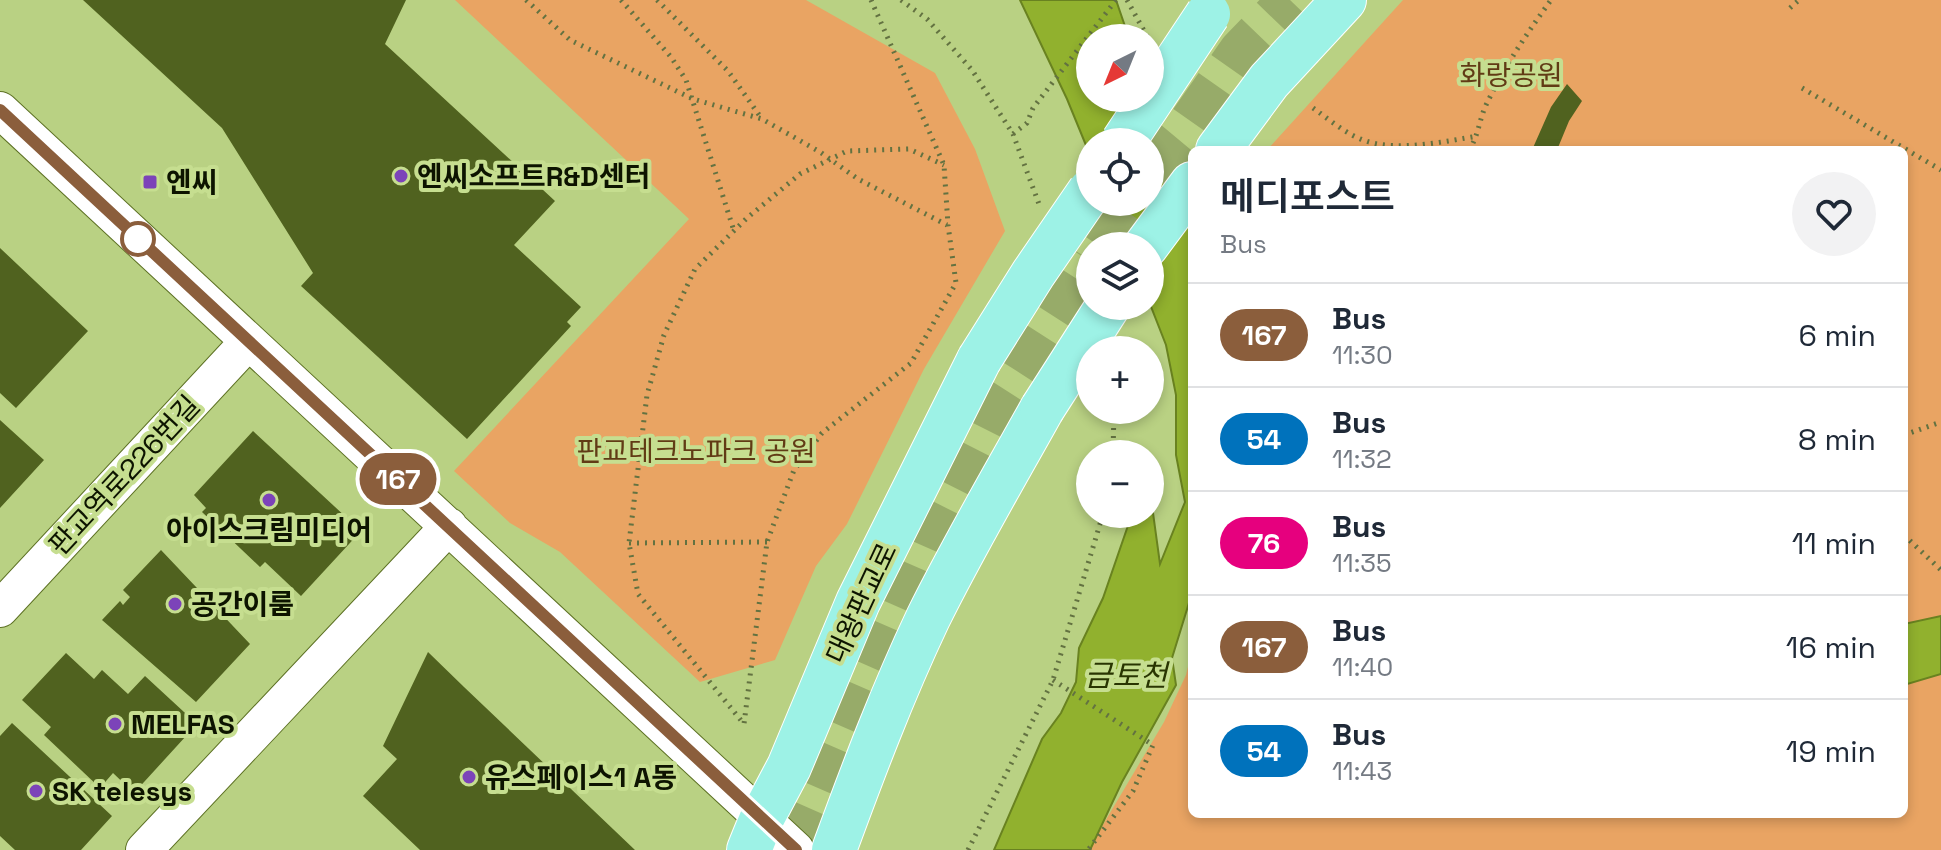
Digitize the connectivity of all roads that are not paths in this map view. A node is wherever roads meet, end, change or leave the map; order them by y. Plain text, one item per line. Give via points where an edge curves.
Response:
1 (1344, 0) edge
2 (1215, 7) edge
3 (0, 110) edge
4 (1133, 128) edge
5 (1221, 146) edge
6 (1188, 189) edge
7 (1076, 211) edge
8 (1156, 232) edge
9 (1099, 320) edge
10 (248, 342) junction
11 (449, 526) junction
12 (0, 609) edge
13 (755, 834) edge
14 (144, 850) edge
15 (796, 850) edge
16 (834, 850) edge

1 - 5 main road via 1269,81
2 - 4 main road, bridge
3 - 10 street
6 - 8 main road
7 - 13 main road, 대왕판교로, bridge via 979,360 858,602
9 - 16 main road, bridge via 959,556 876,736
10 - 11 street
10 - 12 street, 판교역로226번길
11 - 13 street
11 - 14 street
13 - 15 street

